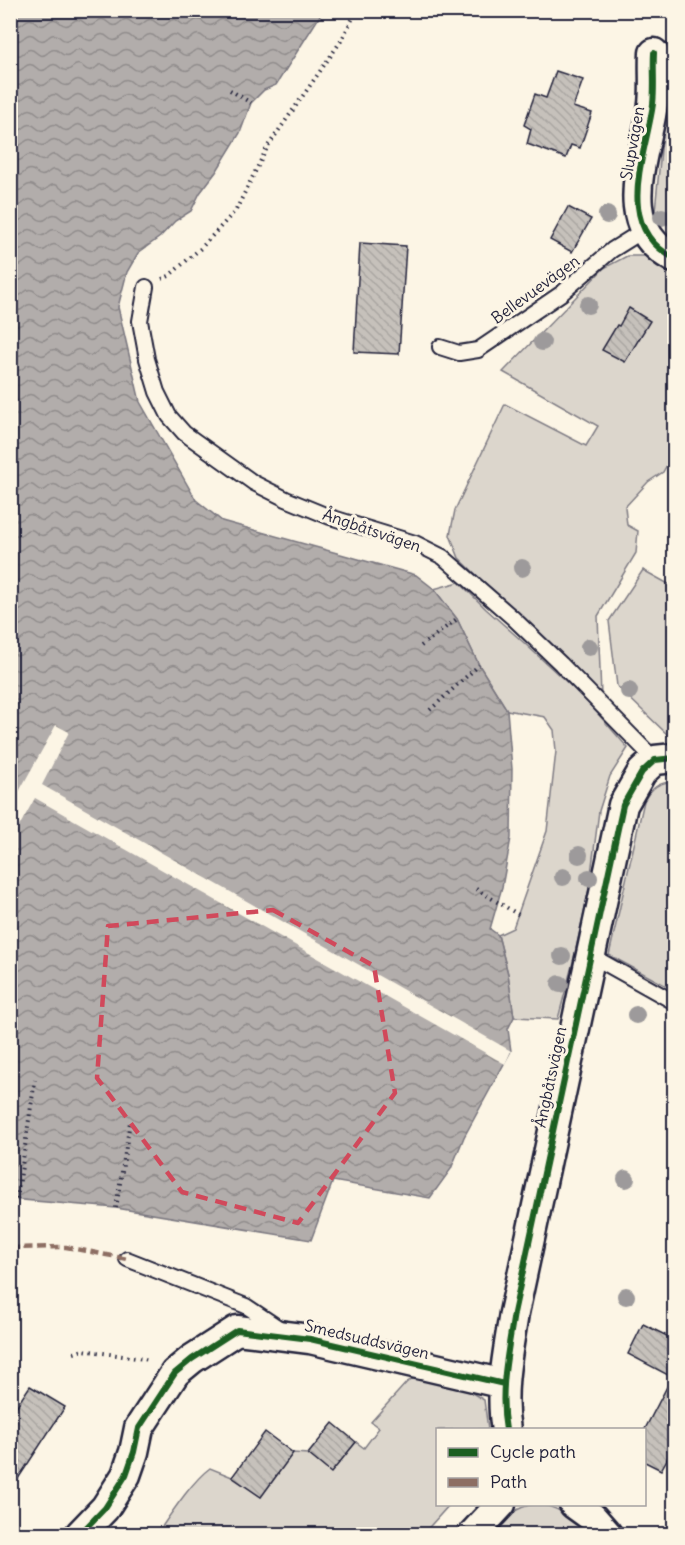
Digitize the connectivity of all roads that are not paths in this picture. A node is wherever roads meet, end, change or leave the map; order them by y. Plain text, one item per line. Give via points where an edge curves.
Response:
1 (654, 53) dead end
2 (644, 230) junction
3 (675, 258) edge
4 (146, 287) road end
5 (440, 347) dead end
6 (665, 759) edge
7 (590, 955) junction
8 (675, 1002) edge
9 (127, 1259) dead end
10 (291, 1336) junction
11 (504, 1384) junction
12 (506, 1428) edge
13 (499, 1506) edge
14 (577, 1506) edge
15 (80, 1534) edge
16 (473, 1534) edge
17 (607, 1534) edge

1 - 2 street, Slupvägen via 653,103 637,187
2 - 3 street via 653,244
2 - 5 lane, Bellevuevägen via 612,250 562,293 478,350 459,353
4 - 6 lane, Ångbåtsvägen via 140,321 147,359 169,416 184,433 254,483 286,500 415,543 443,557
6 - 7 street, Ångbåtsvägen via 642,772 623,805
7 - 8 lane
7 - 11 street, Ångbåtsvägen via 514,1313
9 - 10 lane via 246,1306
10 - 11 street, Smedsuddsvägen
10 - 15 street, Smedsuddsvägen via 237,1330 175,1373 139,1428 126,1475 105,1508
11 - 12 street, Ångbåtsvägen
13 - 16 street
14 - 17 street

